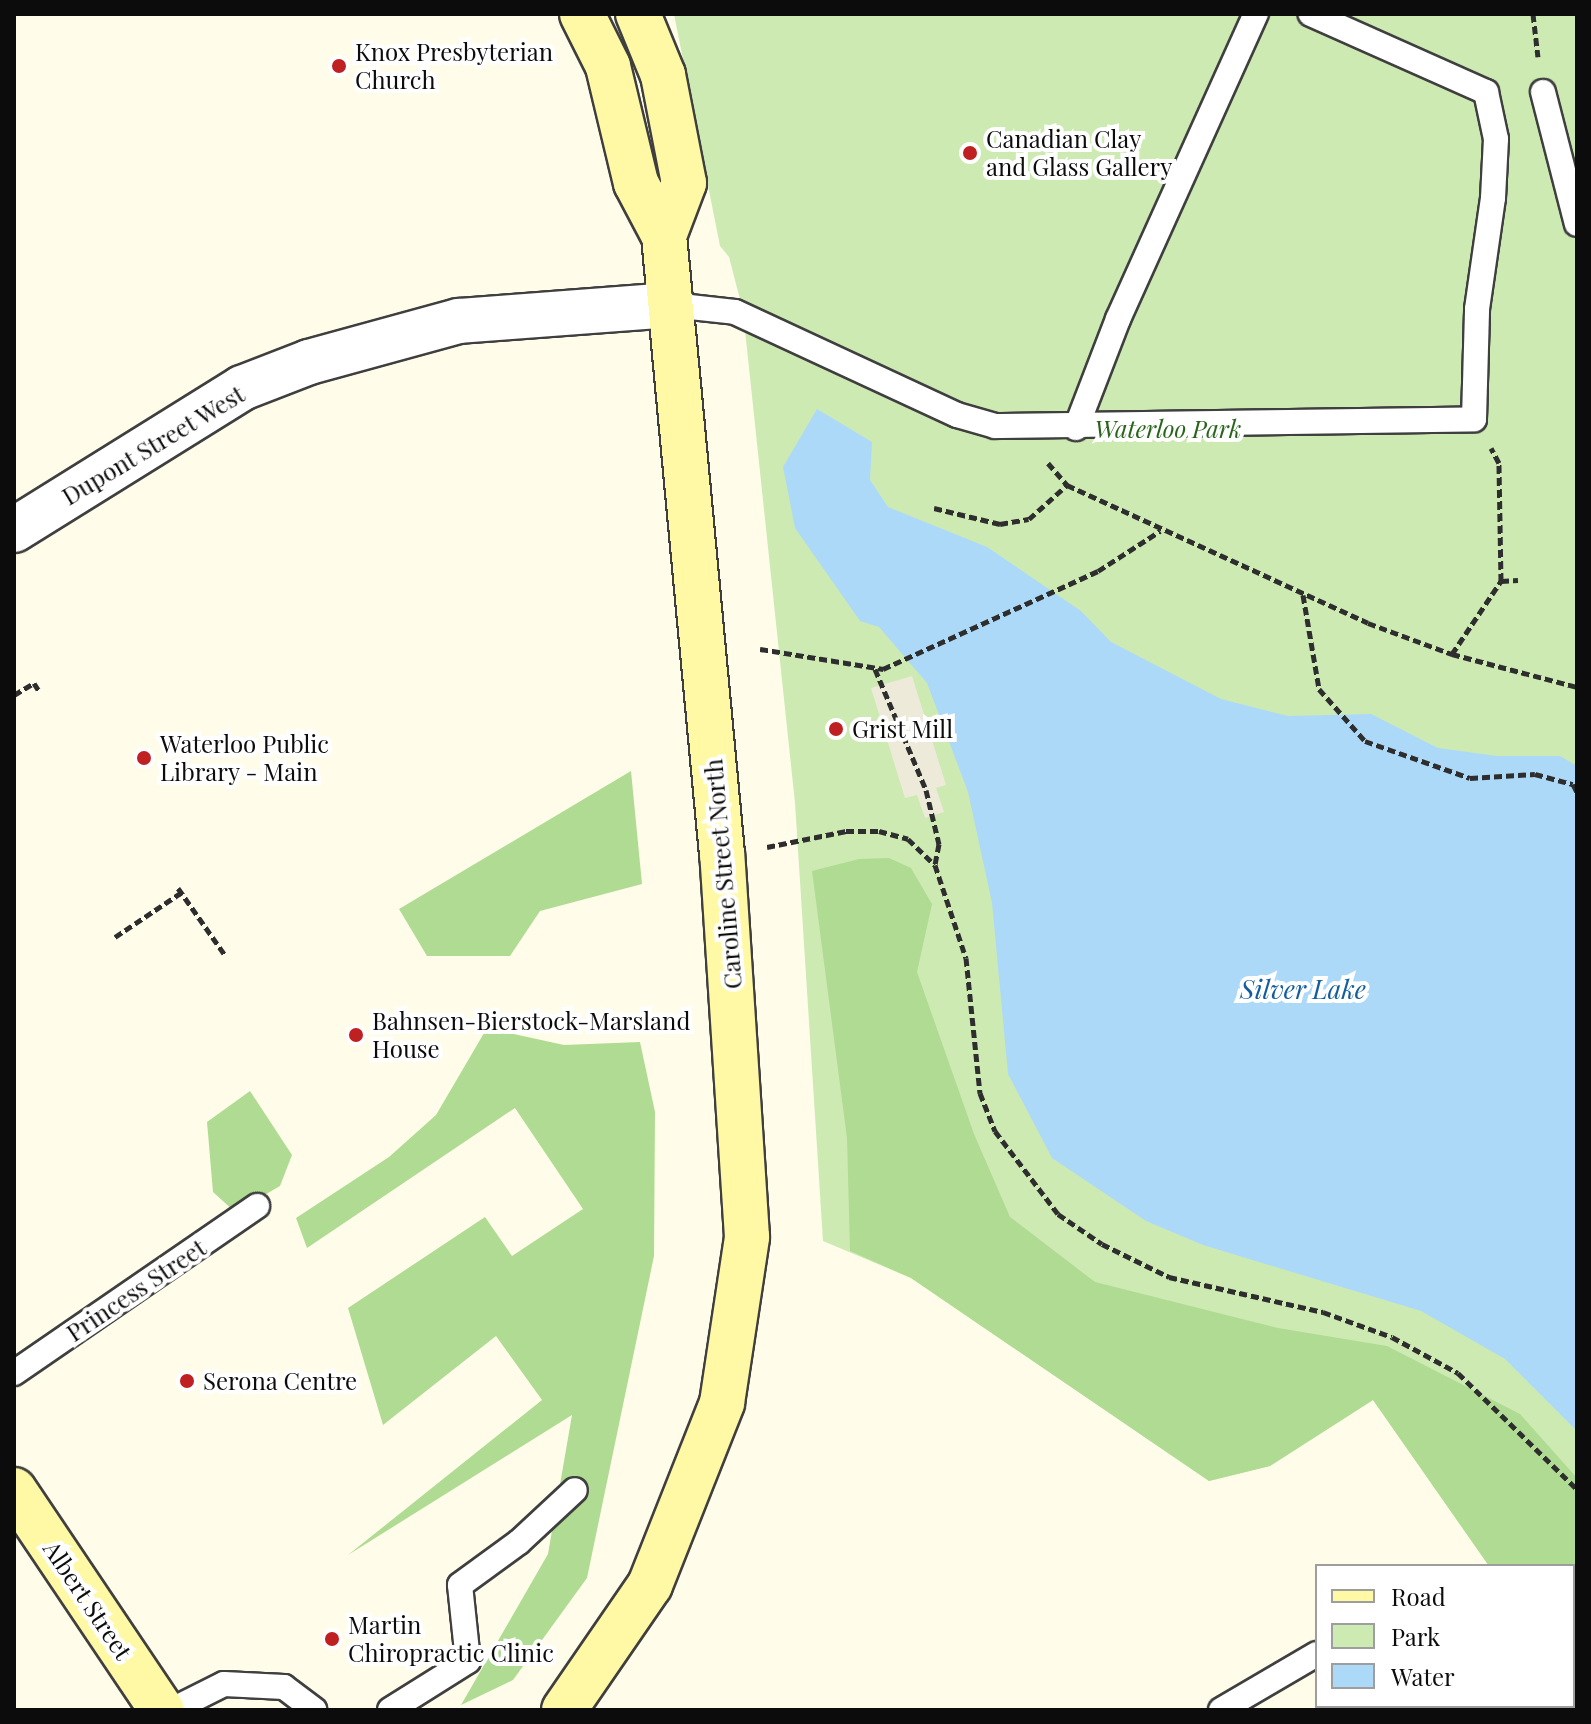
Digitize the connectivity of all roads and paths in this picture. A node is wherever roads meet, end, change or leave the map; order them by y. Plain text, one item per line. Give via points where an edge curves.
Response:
1 (582, 14) edge
2 (638, 14) edge
3 (1256, 14) edge
4 (1311, 14) edge
5 (1543, 92) dead end
6 (1577, 224) edge
7 (664, 236) junction
8 (672, 305) junction
9 (1474, 419) junction
10 (1046, 428) junction
11 (1076, 428) junction
12 (1067, 485) junction
13 (934, 508) dead end
14 (14, 530) edge
15 (1161, 531) junction
16 (1518, 580) dead end
17 (1501, 581) junction
18 (1303, 595) junction
19 (760, 649) dead end
20 (1452, 654) junction
21 (874, 668) junction
22 (1577, 687) edge
23 (39, 691) dead end
24 (14, 695) edge
25 (1577, 792) edge
26 (722, 854) junction
27 (935, 865) junction
28 (115, 937) dead end
29 (225, 955) dead end
30 (257, 1206) dead end
31 (14, 1373) edge
32 (1577, 1489) edge
33 (14, 1490) edge
34 (575, 1490) dead end
35 (1315, 1655) edge
36 (162, 1710) edge
37 (172, 1710) edge
38 (314, 1710) edge
39 (390, 1710) edge
40 (564, 1710) edge
41 (1221, 1710) edge

1 - 7 main road, Caroline Street North via 608,66 636,183
2 - 7 main road via 663,75 684,183
3 - 11 lane via 1118,319
4 - 9 lane via 1486,92 1496,139 1477,309
5 - 6 lane
7 - 8 main road, Caroline Street North
8 - 10 lane via 735,312 957,415 995,426
8 - 14 street, Dupont Street West via 459,321 309,362 242,388
8 - 26 main road, Caroline Street North
9 - 11 lane
9 - 17 path via 1499,463
10 - 11 lane
10 - 12 path via 1046,460
12 - 13 path via 1029,519 1000,524
12 - 15 path
15 - 18 path
15 - 21 path via 1098,571 883,669
16 - 17 path
17 - 20 path
18 - 20 path
18 - 25 path via 1319,689 1365,741 1470,778 1535,774 1573,784
19 - 21 path
20 - 22 path
21 - 27 path via 934,815 939,844
23 - 24 path via 34,683
26 - 27 path via 846,831 879,831 908,839
26 - 40 main road, Caroline Street North via 747,1237 722,1403 650,1585
27 - 32 path via 966,958 980,1093 995,1131 1058,1214 1102,1244 1169,1277 1323,1312 1392,1337 1458,1373
28 - 29 path via 180,890
30 - 31 lane, Princess Street
33 - 36 main road, Albert Street
34 - 39 lane via 519,1542 460,1585 468,1661
35 - 41 lane
37 - 38 lane via 224,1684 284,1687

